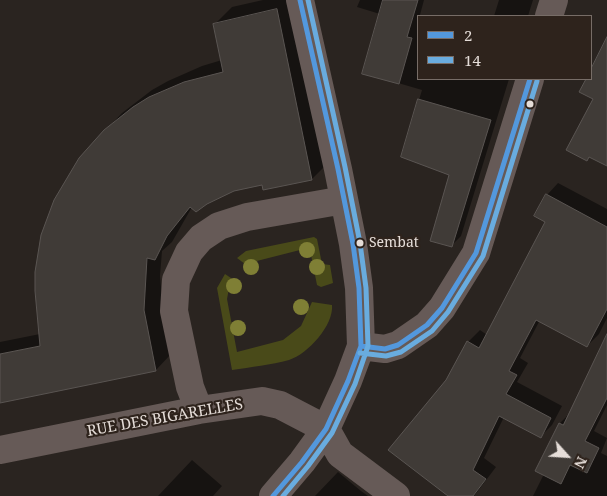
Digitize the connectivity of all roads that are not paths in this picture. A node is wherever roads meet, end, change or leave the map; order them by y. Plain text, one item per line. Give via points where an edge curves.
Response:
1 (300, 0) edge
2 (554, 0) edge
3 (549, 15) edge
4 (530, 80) edge
5 (344, 200) junction
6 (361, 346) junction
7 (199, 410) junction
8 (326, 429) junction
9 (0, 450) edge
10 (273, 496) edge
11 (396, 496) edge

1 - 5 street
2 - 3 street
4 - 6 street via 476,253 442,308 427,325 398,345 385,349
5 - 6 street via 359,288
5 - 7 street via 247,217 219,226 201,238 189,252 176,280 174,311 190,387
6 - 8 street
7 - 8 street, RUE DES BIGARELLES via 262,401 280,405
7 - 9 street, RUE DES BIGARELLES
8 - 10 street
8 - 11 street via 340,454

